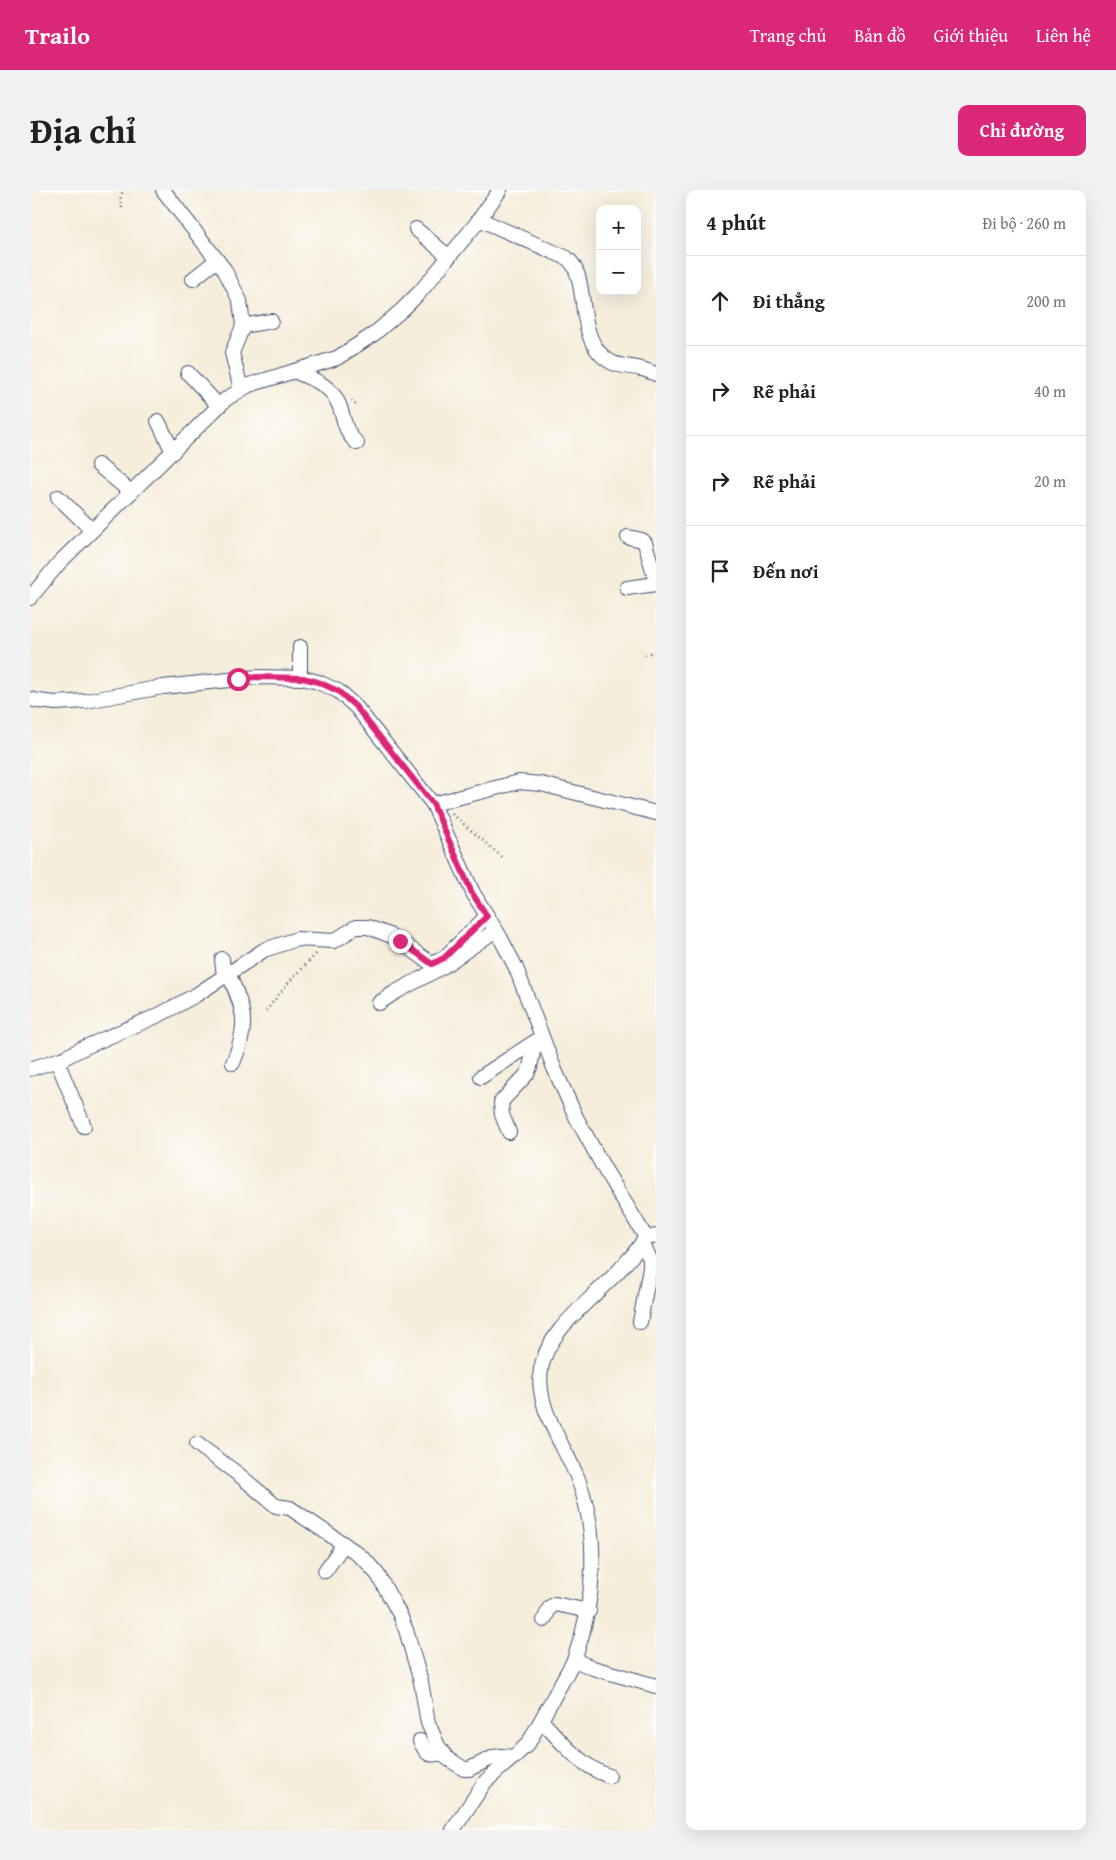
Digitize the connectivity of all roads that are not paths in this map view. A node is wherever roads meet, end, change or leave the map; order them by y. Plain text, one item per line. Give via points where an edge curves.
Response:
1 (500, 190) edge
2 (169, 192) edge
3 (479, 219) junction
4 (416, 229) dead end
5 (449, 257) junction
6 (217, 260) junction
7 (193, 278) dead end
8 (271, 321) dead end
9 (243, 326) junction
10 (294, 371) junction
11 (188, 373) dead end
12 (656, 374) edge
13 (241, 389) junction
14 (219, 406) junction
15 (158, 422) dead end
16 (357, 443) dead end
17 (173, 452) junction
18 (98, 465) dead end
19 (131, 492) junction
20 (58, 497) dead end
21 (92, 530) junction
22 (628, 536) dead end
23 (656, 583) edge
24 (627, 588) dead end
25 (30, 598) edge
26 (300, 647) dead end
27 (300, 678) junction
28 (30, 699) edge
29 (437, 803) junction
30 (656, 813) edge
31 (487, 916) junction
32 (496, 930) junction
33 (222, 959) dead end
34 (227, 976) junction
35 (379, 1003) dead end
36 (539, 1040) junction
37 (57, 1061) junction
38 (233, 1063) dead end
39 (30, 1069) edge
40 (480, 1077) dead end
41 (84, 1126) dead end
42 (509, 1132) dead end
43 (651, 1239) edge
44 (640, 1322) dead end
45 (197, 1444) dead end
46 (344, 1544) junction
47 (325, 1572) dead end
48 (589, 1611) junction
49 (544, 1620) dead end
50 (574, 1660) junction
51 (656, 1686) edge
52 (542, 1721) junction
53 (420, 1741) dead end
54 (442, 1753) junction
55 (515, 1757) junction
56 (609, 1776) dead end
57 (453, 1830) edge

1 - 3 street
2 - 6 street
3 - 5 street
3 - 12 street via 573,262 591,340 598,351 615,364
4 - 5 street
5 - 10 street via 403,309 374,334 337,358
6 - 7 street
6 - 9 street via 240,301
8 - 9 street
9 - 13 street via 232,353
10 - 13 street
10 - 16 street via 334,395 346,432
11 - 14 street
13 - 14 street
14 - 17 street
15 - 17 street
17 - 19 street
18 - 19 street
19 - 21 street
20 - 21 street
21 - 25 street
22 - 23 street via 645,543
23 - 24 street
26 - 27 street
27 - 28 street via 257,677 163,687 86,701 56,703
27 - 29 street via 338,691 356,707
29 - 30 street via 519,782 541,784
29 - 31 street via 472,893
31 - 32 street
31 - 34 street via 444,958 432,964 394,937 368,927 356,927 334,941 303,938 281,943 264,950
32 - 35 street via 444,966
32 - 36 street via 516,968
33 - 34 street
34 - 37 street via 158,1015
34 - 38 street via 240,1000 244,1025
36 - 40 street
36 - 42 street via 527,1074 501,1102
36 - 43 street via 605,1170
37 - 39 street
37 - 41 street
43 - 44 street via 650,1268
43 - 48 street via 566,1324 544,1356 541,1370 545,1408 578,1480 590,1522
45 - 46 street via 276,1506 290,1508
46 - 47 street
46 - 54 street via 378,1575 400,1615 415,1656 428,1723
48 - 49 street via 555,1604
48 - 50 street
50 - 51 street
50 - 52 street
52 - 55 street via 528,1744
52 - 56 street via 581,1759
53 - 54 street via 427,1754
54 - 55 street via 464,1769 494,1757
55 - 57 street via 486,1782

